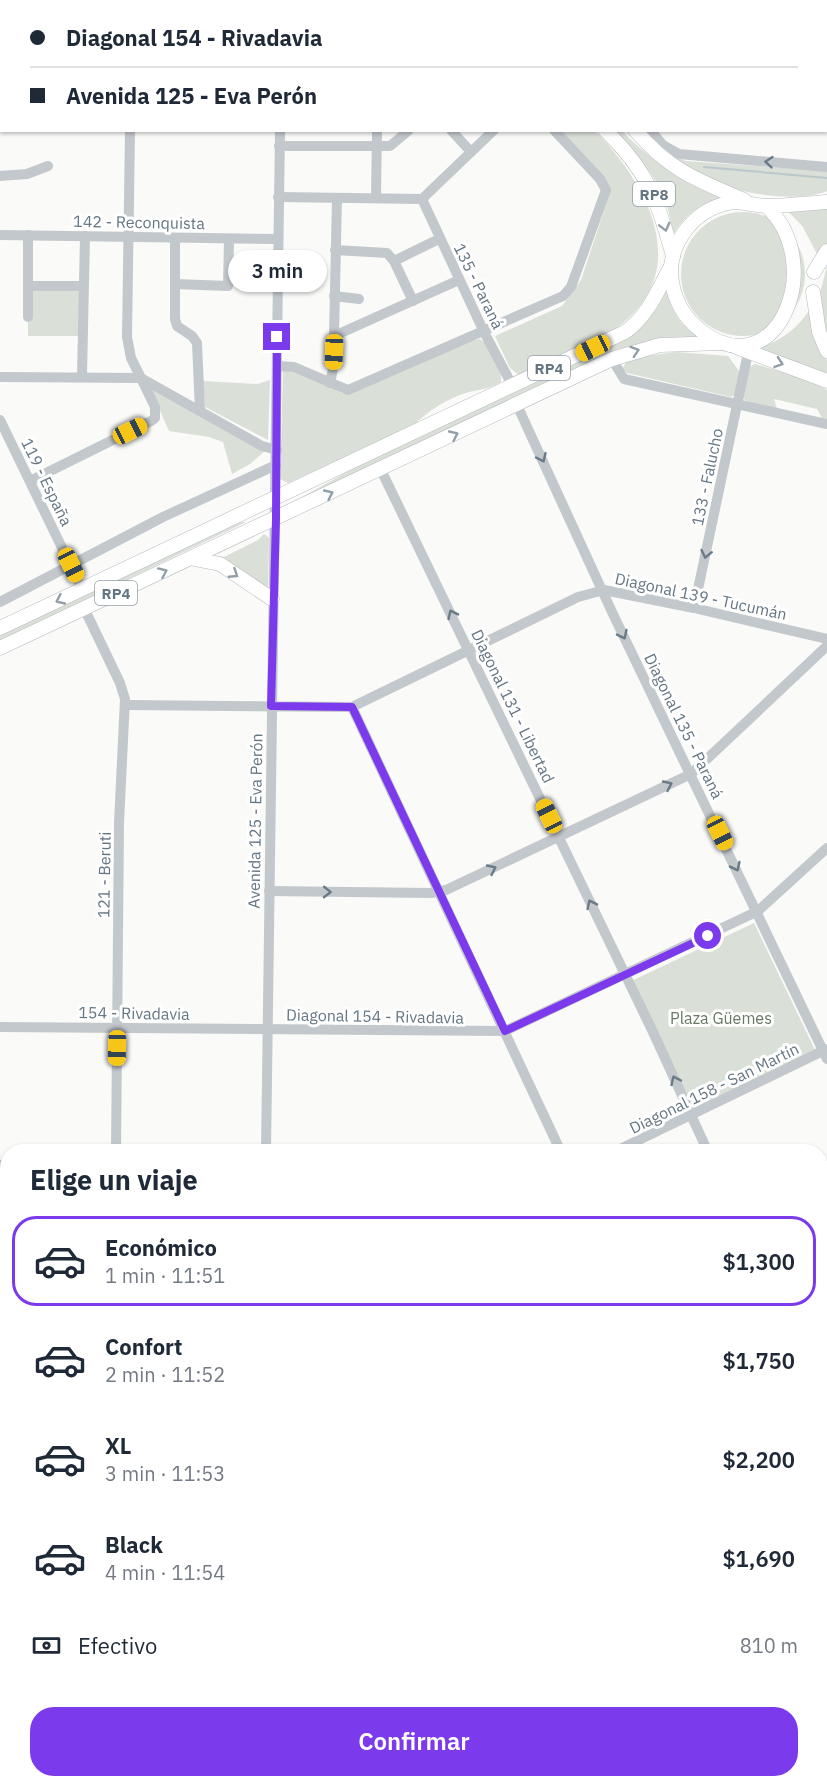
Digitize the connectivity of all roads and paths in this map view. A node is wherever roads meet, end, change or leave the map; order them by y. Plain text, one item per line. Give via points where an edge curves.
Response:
1 (130, 132) edge
2 (280, 132) edge
3 (377, 132) edge
4 (407, 132) edge
5 (453, 132) edge
6 (492, 132) edge
7 (556, 132) edge
8 (607, 132) edge
9 (636, 132) edge
10 (652, 132) edge
11 (279, 146) junction
12 (377, 147) junction
13 (471, 152) junction
14 (48, 166) dead end
15 (827, 167) edge
16 (0, 176) edge
17 (278, 197) junction
18 (337, 198) junction
19 (376, 198) junction
20 (422, 199) junction
21 (823, 200) edge
22 (748, 202) junction
23 (766, 206) junction
24 (800, 231) dead end
25 (0, 235) edge
26 (28, 235) junction
27 (85, 236) junction
28 (129, 238) junction
29 (176, 238) junction
30 (229, 239) junction
31 (278, 239) junction
32 (439, 239) junction
33 (335, 250) junction
34 (810, 250) dead end
35 (827, 251) edge
36 (394, 261) junction
37 (672, 261) junction
38 (814, 272) junction
39 (459, 280) junction
40 (175, 284) junction
41 (28, 286) junction
42 (83, 286) junction
43 (812, 288) junction
44 (334, 297) junction
45 (359, 299) dead end
46 (413, 301) junction
47 (28, 317) dead end
48 (484, 332) junction
49 (334, 336) junction
50 (727, 344) junction
51 (827, 351) edge
52 (748, 353) junction
53 (612, 359) junction
54 (277, 366) junction
55 (82, 375) junction
56 (0, 376) edge
57 (141, 378) junction
58 (827, 381) edge
59 (330, 382) junction
60 (512, 385) junction
61 (738, 404) junction
62 (517, 405) junction
63 (200, 411) junction
64 (0, 420) edge
65 (827, 424) edge
66 (277, 450) junction
67 (276, 465) junction
68 (381, 470) junction
69 (30, 481) junction
70 (276, 499) junction
71 (276, 519) junction
72 (192, 559) junction
73 (71, 565) junction
74 (82, 589) junction
75 (604, 590) junction
76 (272, 599) junction
77 (0, 602) edge
78 (84, 608) junction
79 (694, 608) junction
80 (0, 628) edge
81 (827, 639) edge
82 (827, 646) edge
83 (0, 648) edge
84 (469, 650) junction
85 (125, 705) junction
86 (271, 706) junction
87 (352, 707) junction
88 (692, 774) junction
89 (559, 837) junction
90 (827, 848) edge
91 (269, 891) junction
92 (439, 893) junction
93 (758, 911) junction
94 (625, 976) junction
95 (0, 1027) edge
96 (117, 1028) junction
97 (268, 1030) junction
98 (505, 1031) junction
99 (825, 1053) edge
100 (692, 1116) junction
101 (116, 1144) edge
102 (266, 1144) edge
103 (557, 1144) edge
104 (631, 1144) edge
105 (704, 1144) edge

1 - 28 street
2 - 11 street, Avenida 125 - Eva Perón
3 - 12 street
4 - 12 street via 393,145
5 - 13 street
6 - 13 street
7 - 48 street via 604,185 606,195 567,292
8 -> 37 main road, RP8 via 636,164 653,192
9 - 22 main road, RP8 via 675,169
15 -> 10 street via 679,154 663,145
11 - 12 street
11 - 17 street, Avenida 125 - Eva Perón
12 - 19 street
13 - 20 street
14 - 16 street via 27,174
17 - 18 street
17 - 31 street, Avenida 125 - Eva Perón
18 - 19 street
18 - 33 street
19 - 20 street
20 - 32 street, 135 - Paraná
21 - 23 main road, RP4
22 - 23 main road, RP4
22 - 37 main road, RP4 via 719,207 693,222 680,237
23 - 24 main road, RP4 via 785,216
25 - 26 street, 142 - Reconquista
26 - 27 street, 142 - Reconquista
26 - 41 street
27 - 28 street, 142 - Reconquista
27 - 42 street
28 - 29 street, 142 - Reconquista
28 - 57 street via 127,337 131,358
29 - 30 street, 142 - Reconquista
29 - 40 street
30 - 31 street, 142 - Reconquista
30 - 40 street via 228,286
31 - 54 street, Avenida 125 - Eva Perón
32 - 36 street
32 - 39 street, 135 - Paraná
33 - 36 street via 382,252
33 - 44 street
34 - 38 main road, RP4
35 - 38 main road, RP4
36 - 46 street
37 - 50 main road via 671,282 682,312 693,325
37 - 60 main road, RP4 via 650,306 632,328
38 - 43 main road, RP4
39 - 46 street
39 - 48 street, 135 - Paraná
40 - 63 street via 177,326 197,343
41 - 42 street
41 - 47 street
42 - 55 street
43 - 50 main road, RP4 via 793,324 776,336 756,343
43 - 51 main road via 819,332
44 - 45 street
44 - 49 street
46 - 49 street
48 - 59 street via 348,390
48 - 60 street, 135 - Paraná
49 - 59 street
50 - 52 main road
53 -> 50 main road, RP4 via 660,345
52 -> 58 main road
52 - 61 street, 133 - Falucho
53 - 61 street via 624,379
53 - 62 main road, RP4
54 - 59 street via 294,367
54 - 66 street, Avenida 125 - Eva Perón
55 - 56 street
55 - 57 street
57 - 63 street
57 - 69 street via 155,407 155,417
60 - 70 main road, RP4
61 - 65 street
61 -> 79 street, 133 - Falucho
68 -> 62 main road, RP4
62 -> 75 street, Diagonal 135 - Paraná
63 - 66 street via 262,446
64 - 69 street, 119 - España
66 - 67 street, Avenida 125 - Eva Perón
67 - 70 street, Avenida 125 - Eva Perón
67 - 73 street
71 -> 68 main road, RP4
84 -> 68 street, Diagonal 131 - Libertad
69 - 73 street, 119 - España
70 - 71 street, Avenida 125 - Eva Perón
70 - 74 main road, RP4
71 - 72 main road, RP4
71 - 76 street, Avenida 125 - Eva Perón
72 -> 76 main road via 220,564
78 -> 72 main road, RP4
73 - 74 street, 119 - España
73 - 77 street
74 -> 80 main road, RP4
75 - 79 street, Diagonal 139 - Tucumán
75 - 84 street, Diagonal 139 - Tucumán via 578,597
75 -> 88 street, Diagonal 135 - Paraná
76 - 86 street, Avenida 125 - Eva Perón
78 - 83 main road, RP4
78 - 85 street, 121 - Beruti via 120,683
79 - 81 street, Diagonal 139 - Tucumán
82 - 88 street
84 - 87 street, Diagonal 139 - Tucumán
84 - 89 street, Diagonal 131 - Libertad
85 - 86 street, Diagonal 139 - Tucumán
85 - 96 street, 121 - Beruti via 119,823
86 - 87 street, Diagonal 139 - Tucumán
86 - 91 street, Avenida 125 - Eva Perón
87 - 92 street
89 -> 88 street
88 -> 93 street, Diagonal 135 - Paraná
92 -> 89 street
94 -> 89 street, Diagonal 131 - Libertad
90 - 93 street, Diagonal 154 - Rivadavia
91 -> 92 street
91 - 97 street, Avenida 125 - Eva Perón
92 - 98 street
93 - 94 street, Diagonal 154 - Rivadavia
93 - 99 street, Diagonal 135 - Paraná
94 - 98 street, Diagonal 154 - Rivadavia
100 -> 94 street, Diagonal 131 - Libertad
95 - 96 street, 154 - Rivadavia
96 - 97 street, 154 - Rivadavia
96 - 101 street, 121 - Beruti
97 - 98 street, Diagonal 154 - Rivadavia
97 - 102 street, Avenida 125 - Eva Perón
98 - 103 street
99 - 100 street, Diagonal 158 - San Martín
100 - 104 street, Diagonal 158 - San Martín
100 - 105 street, Diagonal 131 - Libertad

